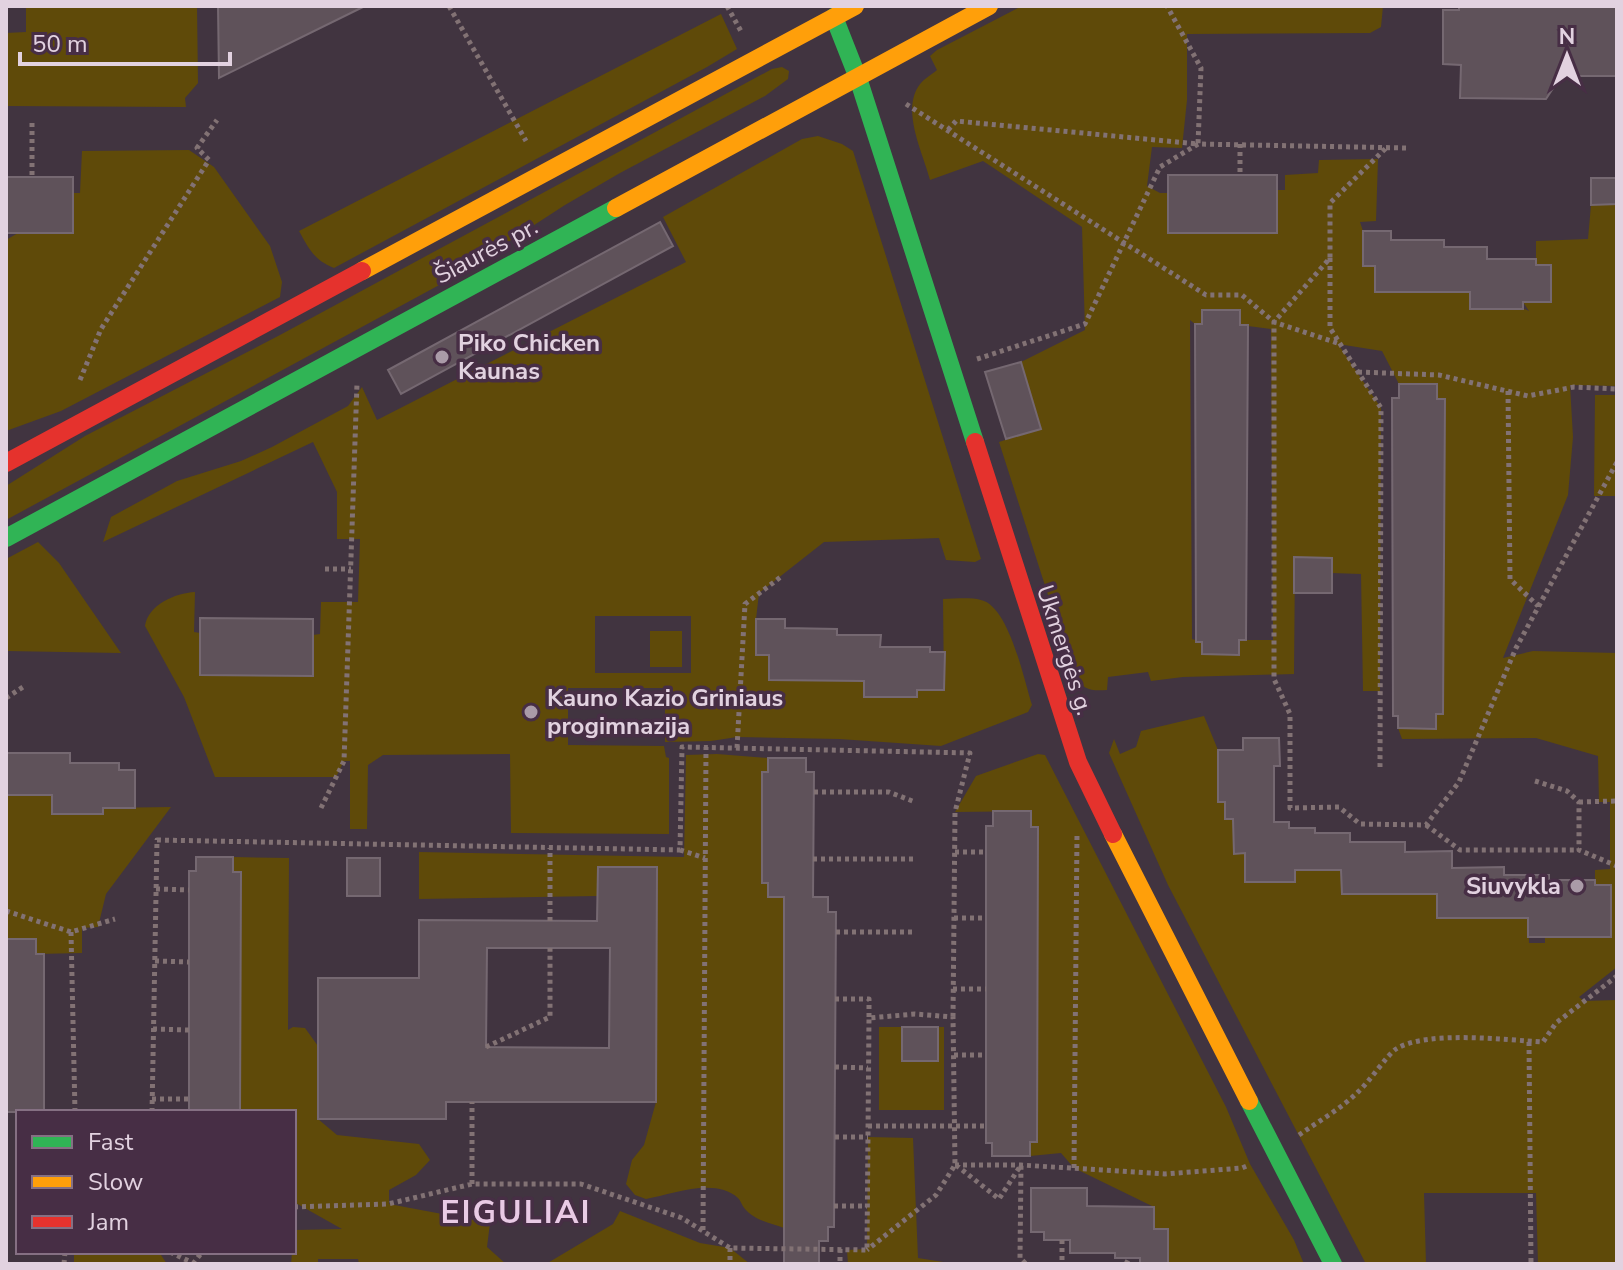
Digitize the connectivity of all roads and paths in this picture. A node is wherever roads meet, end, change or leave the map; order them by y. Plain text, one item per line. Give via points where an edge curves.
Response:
1 (449, 6) edge
2 (727, 6) edge
3 (855, 6) edge
4 (989, 6) edge
5 (1167, 6) edge
6 (834, 17) junction
7 (744, 36) dead end
8 (858, 78) junction
9 (906, 104) dead end
10 (217, 120) dead end
11 (32, 123) dead end
12 (948, 130) junction
13 (526, 141) dead end
14 (1198, 144) junction
15 (1240, 144) junction
16 (1386, 148) junction
17 (1408, 148) dead end
18 (1240, 175) dead end
19 (32, 177) dead end
20 (1125, 242) junction
21 (1330, 258) junction
22 (1274, 322) junction
23 (1338, 343) junction
24 (950, 368) junction
25 (1357, 372) junction
26 (357, 378) dead end
27 (80, 380) dead end
28 (1617, 389) edge
29 (1508, 391) junction
30 (1617, 462) edge
31 (6, 463) edge
32 (6, 538) edge
33 (325, 569) dead end
34 (351, 569) junction
35 (782, 576) dead end
36 (1538, 607) junction
37 (26, 685) dead end
38 (6, 698) edge
39 (706, 747) junction
40 (737, 748) junction
41 (1380, 767) dead end
42 (1535, 781) dead end
43 (814, 792) dead end
44 (1617, 801) edge
45 (915, 802) dead end
46 (1579, 802) junction
47 (321, 808) dead end
48 (1077, 824) dead end
49 (1426, 825) junction
50 (550, 848) junction
51 (680, 850) junction
52 (1579, 850) junction
53 (955, 852) junction
54 (986, 852) dead end
55 (705, 858) junction
56 (813, 859) dead end
57 (915, 859) dead end
58 (1617, 866) edge
59 (156, 889) junction
60 (189, 890) dead end
61 (6, 911) edge
62 (954, 918) junction
63 (986, 918) dead end
64 (115, 919) dead end
65 (550, 921) dead end
66 (71, 932) junction
67 (836, 932) dead end
68 (915, 932) dead end
69 (550, 948) dead end
70 (155, 961) junction
71 (189, 962) dead end
72 (1617, 976) edge
73 (953, 989) junction
74 (986, 989) dead end
75 (835, 999) dead end
76 (953, 1017) junction
77 (869, 1018) junction
78 (153, 1029) junction
79 (189, 1030) dead end
80 (1529, 1042) junction
81 (486, 1047) dead end
82 (954, 1055) junction
83 (986, 1055) dead end
84 (835, 1067) dead end
85 (868, 1068) junction
86 (152, 1099) junction
87 (189, 1099) dead end
88 (472, 1102) dead end
89 (75, 1110) edge
90 (152, 1110) edge
91 (955, 1125) junction
92 (868, 1126) junction
93 (986, 1126) dead end
94 (835, 1137) dead end
95 (868, 1137) junction
96 (1276, 1149) junction
97 (955, 1165) junction
98 (1021, 1165) junction
99 (1074, 1168) junction
100 (472, 1184) junction
101 (834, 1206) dead end
102 (867, 1206) junction
103 (296, 1207) edge
104 (703, 1231) junction
105 (1062, 1240) dead end
106 (730, 1248) junction
107 (840, 1249) junction
108 (867, 1250) junction
109 (174, 1254) edge
110 (193, 1264) edge
111 (730, 1264) edge
112 (840, 1264) edge
113 (1026, 1264) edge
114 (1062, 1264) edge
115 (1333, 1264) edge
116 (1531, 1264) edge

1 - 13 path
2 - 7 path
3 - 6 main road, Šiaurės pr.
4 - 8 main road, Šiaurės pr.
5 - 14 path via 1201,68
6 - 8 main road, Ukmergės g.
6 - 31 main road, Šiaurės pr.
8 - 24 main road, Ukmergės g.
8 - 32 main road, Šiaurės pr.
9 - 12 path
10 - 27 path via 197,148 209,160 101,329
11 - 19 path
12 - 14 path via 956,121
12 - 20 path
14 - 15 path
14 - 20 path via 1160,167
15 - 16 path
15 - 18 path
16 - 17 path
16 - 21 path via 1330,203
20 - 22 path via 1206,295 1242,295
20 - 24 path via 1085,324
21 - 22 path
21 - 23 path via 1330,328
22 - 23 path
22 - 49 path via 1274,679 1290,714 1290,808 1339,807 1360,824
23 - 25 path
24 - 96 main road, Ukmergės g. via 1078,762
25 - 29 path via 1439,375
25 - 41 path via 1381,408
26 - 34 path
28 - 29 path via 1574,387 1528,396
29 - 36 path via 1510,579
30 - 36 path
33 - 34 path
34 - 47 path via 344,761
35 - 40 path via 745,604
36 - 49 path via 1459,782
37 - 38 path
39 - 40 path
39 - 51 path via 682,747
39 - 55 path
40 - 53 path via 970,753 955,812
42 - 46 path via 1567,791
43 - 45 path via 889,792
44 - 46 path
46 - 52 path
48 - 99 path
49 - 52 path via 1460,850
50 - 51 path
50 - 59 path via 157,840
50 - 65 path
51 - 55 path
52 - 58 path
53 - 54 path
53 - 62 path
55 - 104 path
56 - 57 path
59 - 60 path
59 - 70 path
61 - 66 path
62 - 63 path
62 - 73 path
64 - 66 path
66 - 89 path
67 - 68 path
69 - 81 path via 550,1017
70 - 71 path
70 - 78 path
72 - 80 path via 1556,1023 1543,1042
73 - 74 path
73 - 76 path
75 - 77 path via 869,999
76 - 77 path
76 - 82 path
77 - 85 path
78 - 79 path
78 - 86 path
80 - 96 path via 1415,1041 1393,1050 1356,1095
80 - 116 path
82 - 83 path
82 - 91 path
84 - 85 path
85 - 92 path
86 - 87 path
86 - 90 path
88 - 100 path
91 - 92 path
91 - 93 path
91 - 97 path
92 - 95 path
94 - 95 path
95 - 102 path
96 - 99 path via 1242,1168 1165,1174
96 - 115 main road, Ukmergės g.
97 - 98 path
97 - 98 path via 999,1199
97 - 108 path via 936,1195
98 - 99 path
98 - 113 path via 1020,1258
100 - 103 path via 388,1204
100 - 104 path via 581,1184 682,1218
101 - 102 path
102 - 108 path
104 - 106 path
105 - 114 path
106 - 107 path
106 - 111 path
107 - 108 path
107 - 112 path
109 - 110 path

